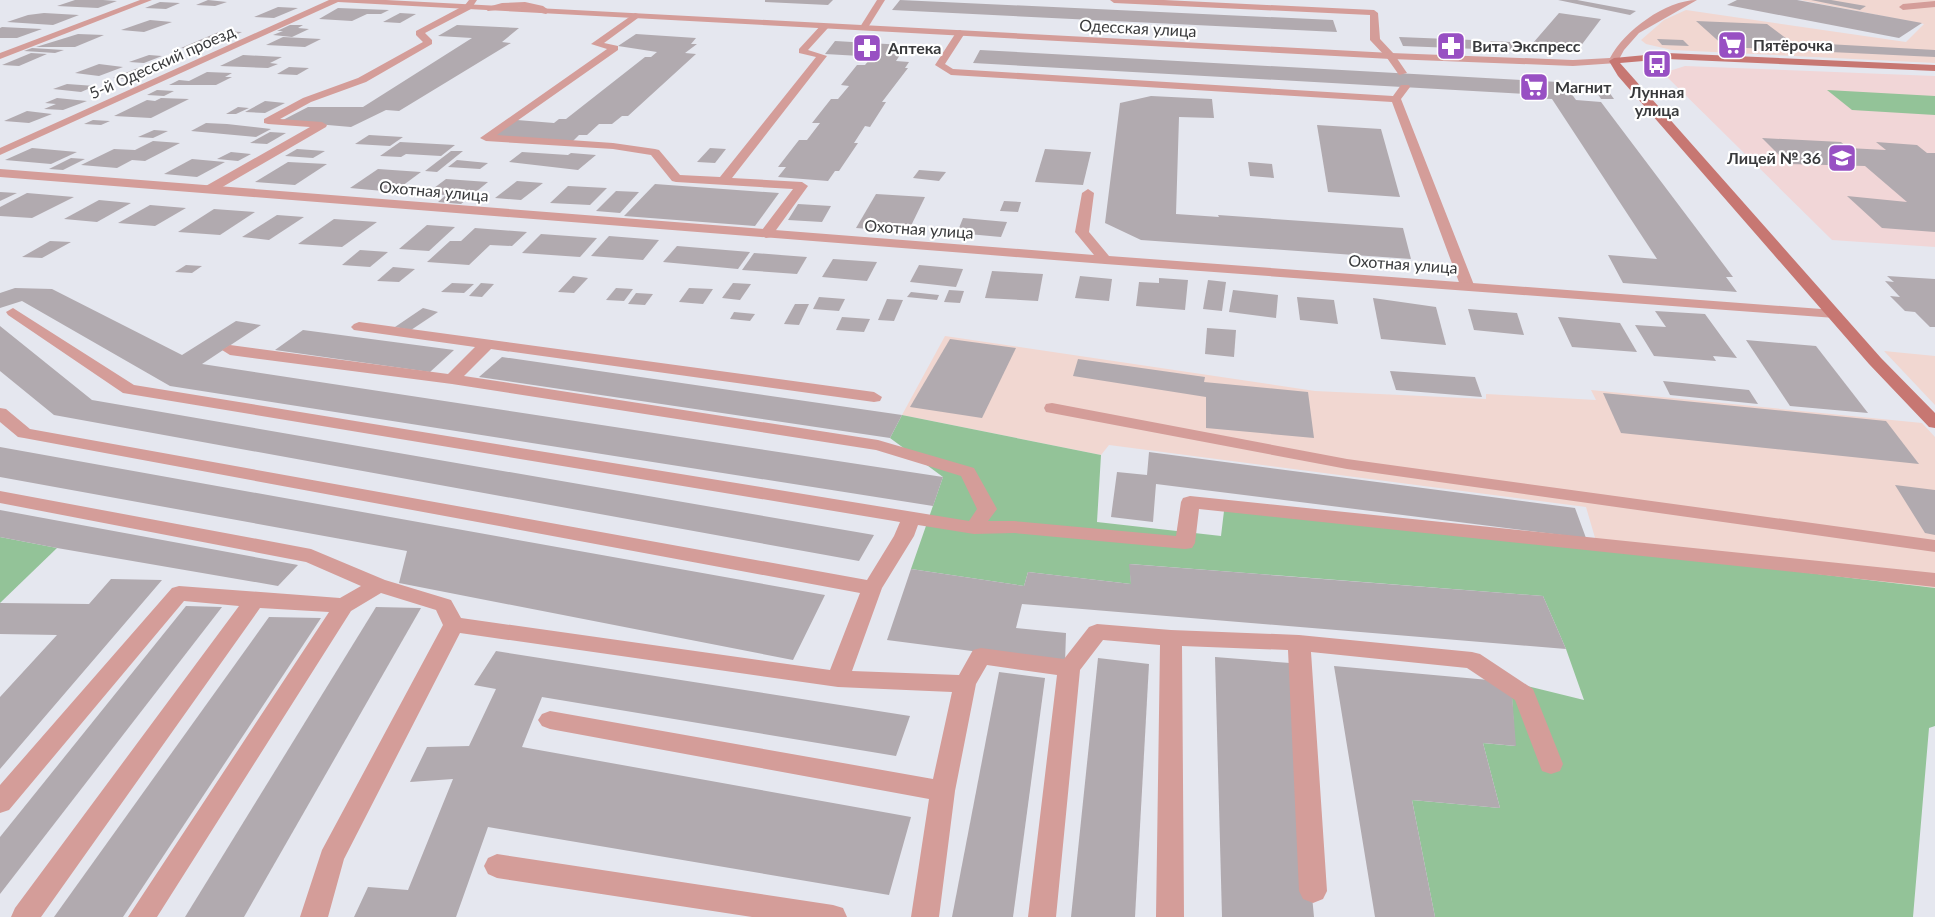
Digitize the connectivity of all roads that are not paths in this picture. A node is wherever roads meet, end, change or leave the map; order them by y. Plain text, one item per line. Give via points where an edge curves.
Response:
1 (148, 0) edge
2 (337, 0) edge
3 (881, 0) edge
4 (1114, 0) edge
5 (1240, 0) edge
6 (1688, 1) edge
7 (398, 2) edge
8 (470, 4) edge
9 (1935, 4) edge
10 (1252, 6) junction
11 (1903, 7) dead end
12 (635, 16) junction
13 (825, 26) junction
14 (864, 27) junction
15 (960, 33) junction
16 (0, 56) edge
17 (1391, 56) junction
18 (1614, 61) junction
19 (1935, 68) edge
20 (1402, 73) dead end
21 (1405, 87) dead end
22 (1396, 99) junction
23 (0, 152) edge
24 (0, 173) edge
25 (723, 181) junction
26 (208, 190) junction
27 (1088, 193) dead end
28 (766, 234) junction
29 (1105, 260) junction
30 (1467, 285) junction
31 (13, 312) dead end
32 (1835, 314) junction
33 (359, 327) dead end
34 (487, 344) junction
35 (230, 350) dead end
36 (452, 379) junction
37 (874, 397) dead end
38 (1052, 408) dead end
39 (0, 413) edge
40 (1935, 423) edge
41 (0, 497) edge
42 (911, 518) junction
43 (974, 528) junction
44 (1935, 546) edge
45 (1935, 580) edge
46 (378, 585) junction
47 (872, 588) junction
48 (254, 600) junction
49 (344, 606) junction
50 (454, 625) junction
51 (1171, 638) junction
52 (1299, 643) junction
53 (1069, 668) junction
54 (838, 679) junction
55 (965, 684) junction
56 (550, 720) dead end
57 (1551, 764) dead end
58 (943, 791) junction
59 (0, 803) edge
60 (497, 866) dead end
61 (1313, 891) dead end
62 (25, 917) edge
63 (142, 917) edge
64 (314, 917) edge
65 (833, 917) edge
66 (925, 917) edge
67 (1042, 917) edge
68 (1170, 917) edge

1 - 16 street
2 - 7 street, Одесская улица
2 - 23 street, 5-й Одесский проезд
3 - 14 street
4 - 10 street
5 - 10 street
6 - 18 street via 1627,38
7 - 8 street, Одесская улица
8 - 12 street, Одесская улица
8 - 26 street via 420,33 429,42 419,48 362,80 307,100 268,121 321,125
9 - 11 street
10 - 17 street via 1374,13 1375,40
12 - 13 street, Одесская улица
12 - 25 street via 596,45 615,48 486,138 655,152 676,178
13 - 14 street, Одесская улица
13 - 25 street via 802,51 822,56
14 - 15 street, Одесская улица
15 - 17 street, Одесская улица
15 - 22 street via 940,65 951,72
17 - 18 street, Одесская улица
17 - 20 street
18 - 19 street, Одесская улица via 1667,56
18 - 32 street
21 - 22 street
22 - 30 street
24 - 26 street, Охотная улица
25 - 28 street via 802,186
26 - 28 street, Охотная улица
27 - 29 street via 1082,232
28 - 29 street, Охотная улица
29 - 30 street, Охотная улица
30 - 32 street, Охотная улица
31 - 42 street via 129,389
32 - 40 street
33 - 34 street
34 - 36 street
34 - 37 street
35 - 36 street
36 - 43 street via 878,445 968,472 987,509
38 - 44 street via 1347,464
39 - 47 street via 24,433
41 - 46 street via 311,556
42 - 43 street
42 - 47 street
43 - 45 street via 1014,527 1185,543 1190,502
46 - 49 street
46 - 50 street via 444,605
47 - 54 street
48 - 49 street
48 - 59 street via 179,593
48 - 62 street
49 - 63 street
50 - 54 street
50 - 64 street via 331,858
51 - 52 street
51 - 53 street via 1097,632
51 - 68 street
52 - 57 street via 1472,660 1525,695
52 - 61 street
53 - 55 street via 981,656
53 - 67 street
54 - 55 street
55 - 58 street
56 - 58 street
58 - 66 street
60 - 65 street

